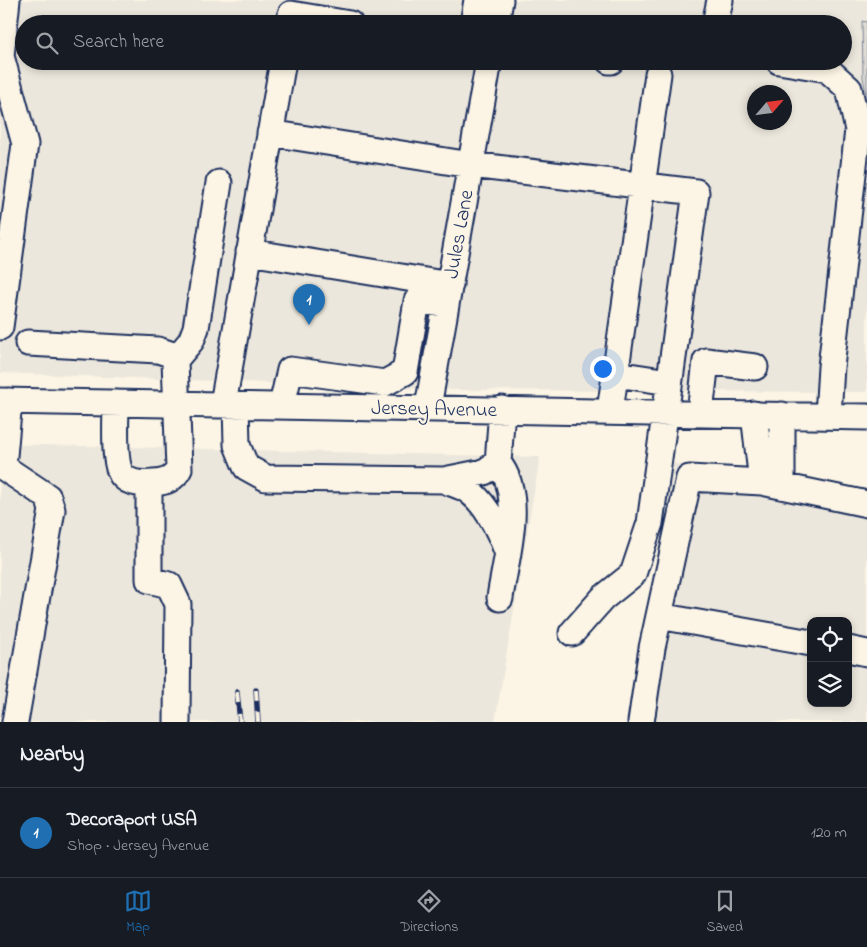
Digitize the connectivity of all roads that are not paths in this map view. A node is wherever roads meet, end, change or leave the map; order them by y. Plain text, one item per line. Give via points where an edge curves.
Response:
1 (7, 0) edge
2 (477, 0) edge
3 (500, 0) edge
4 (720, 0) edge
5 (292, 12) edge
6 (306, 15) edge
7 (474, 15) edge
8 (498, 15) edge
9 (717, 15) edge
10 (281, 70) edge
11 (487, 70) edge
12 (828, 70) edge
13 (658, 74) dead end
14 (270, 133) junction
15 (471, 165) junction
16 (219, 183) dead end
17 (860, 185) edge
18 (641, 196) junction
19 (249, 252) junction
20 (418, 291) junction
21 (448, 295) junction
22 (0, 327) edge
23 (28, 343) dead end
24 (408, 356) junction
25 (437, 359) junction
26 (175, 360) junction
27 (755, 367) dead end
28 (616, 374) junction
29 (362, 380) junction
30 (669, 382) junction
31 (4, 401) edge
32 (116, 403) junction
33 (176, 404) junction
34 (230, 404) junction
35 (282, 405) junction
36 (362, 406) junction
37 (428, 407) junction
38 (502, 409) junction
39 (610, 411) junction
40 (665, 412) junction
41 (700, 413) junction
42 (754, 414) junction
43 (782, 415) junction
44 (828, 416) junction
45 (867, 417) edge
46 (498, 463) junction
47 (2, 467) edge
48 (444, 480) junction
49 (149, 484) junction
50 (772, 484) junction
51 (867, 504) edge
52 (507, 552) junction
53 (500, 598) dead end
54 (659, 616) junction
55 (572, 633) dead end
56 (807, 642) edge
57 (852, 651) edge
58 (867, 653) edge
59 (15, 722) edge
60 (177, 722) edge
61 (641, 722) edge

1 - 22 street via 1,56 25,144
2 - 7 street
3 - 8 street
4 - 9 street
5 - 6 street
10 - 14 street
11 - 15 street, Jules Lane
12 - 17 street via 850,89 858,130
13 - 18 street
14 - 15 street
14 - 19 street
15 - 18 street
15 - 21 street, Jules Lane
16 - 26 street via 196,328
17 - 44 street via 831,367
18 - 28 street
18 - 30 street via 696,192
19 - 20 street
19 - 34 street
20 - 21 street
20 - 24 street
21 - 25 street, Jules Lane
23 - 26 street via 158,350 173,355
24 - 25 street
24 - 29 street via 405,372 385,383
25 - 37 street, Jules Lane
26 - 33 street
27 - 41 street via 706,361
28 - 30 street
28 - 39 street
29 - 35 street via 290,370
29 - 36 street
30 - 40 street
31 - 32 street, Jersey Avenue
31 - 47 street
32 - 33 street, Jersey Avenue
32 - 49 street via 117,454 121,474 127,480
33 - 34 street, Jersey Avenue
33 - 49 street via 179,469 176,476 167,481
34 - 35 street, Jersey Avenue
34 - 48 street via 237,445 246,466 266,478
35 - 36 street, Jersey Avenue
36 - 37 street, Jersey Avenue
37 - 38 street, Jersey Avenue
38 - 39 street, Jersey Avenue
38 - 46 street
39 - 40 street, Jersey Avenue
40 - 41 street, Jersey Avenue
40 - 55 street via 650,524 633,574 603,598
41 - 42 street, Jersey Avenue
42 - 43 street, Jersey Avenue
42 - 50 street
43 - 44 street, Jersey Avenue
43 - 50 street
44 - 45 street, Jersey Avenue
46 - 48 street via 484,472
46 - 52 street via 506,472 513,525
47 - 59 street via 48,497 52,510
48 - 52 street via 469,491 482,505
49 - 60 street via 149,580 169,586 178,604
50 - 51 street
50 - 54 street via 689,478
52 - 53 street
54 - 56 street
54 - 61 street
57 - 58 street

